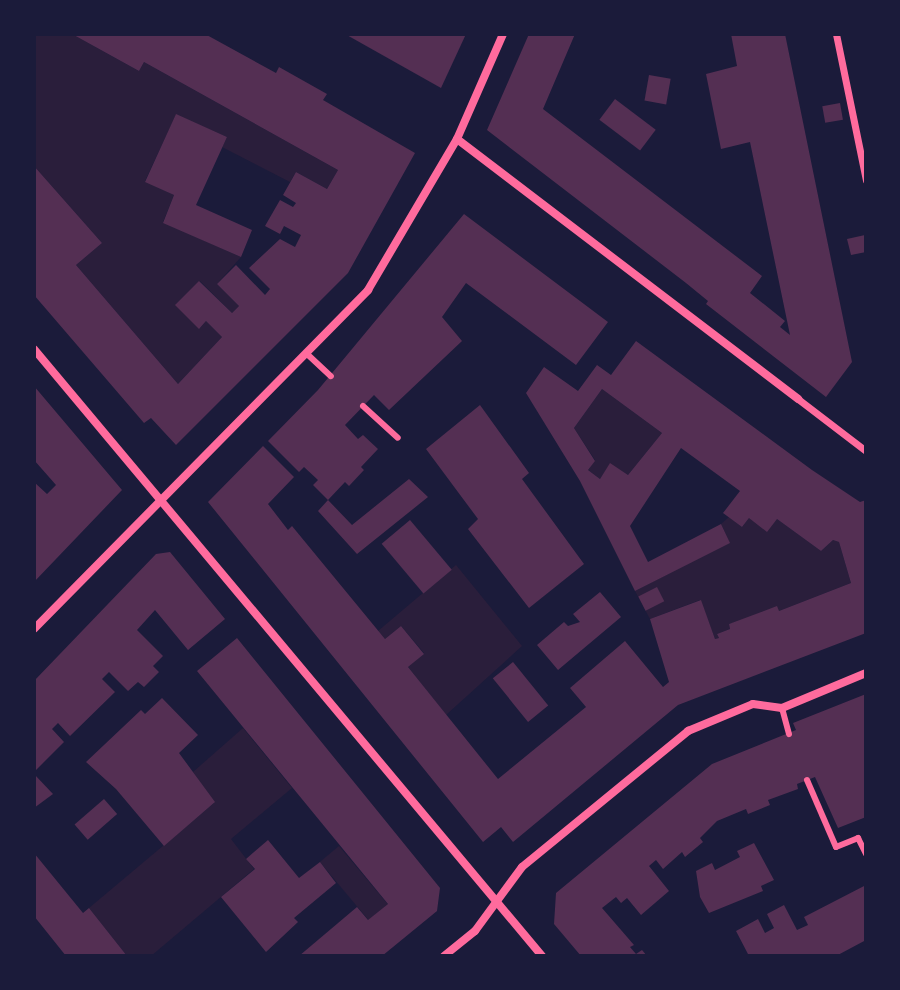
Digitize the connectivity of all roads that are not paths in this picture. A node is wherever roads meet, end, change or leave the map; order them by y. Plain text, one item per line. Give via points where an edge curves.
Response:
1 (503, 34) edge
2 (836, 34) edge
3 (457, 139) junction
4 (866, 180) edge
5 (34, 349) edge
6 (306, 353) junction
7 (331, 376) dead end
8 (798, 399) joint
9 (363, 406) dead end
10 (398, 438) dead end
11 (866, 451) edge
12 (160, 500) junction
13 (34, 629) edge
14 (866, 673) edge
15 (782, 708) junction
16 (789, 734) dead end
17 (807, 780) dead end
18 (866, 854) edge
19 (496, 900) junction
20 (444, 956) edge
21 (542, 956) edge

1 - 3 street
2 - 4 street
3 - 6 street via 368,290
3 - 8 street
5 - 12 street
6 - 7 lane
6 - 12 street
8 - 11 street
9 - 10 lane
12 - 13 street
12 - 19 street
14 - 15 street
15 - 16 lane
15 - 19 street via 753,704 688,731 522,867
17 - 18 lane via 836,847 858,838
19 - 20 street via 475,931
19 - 21 street

